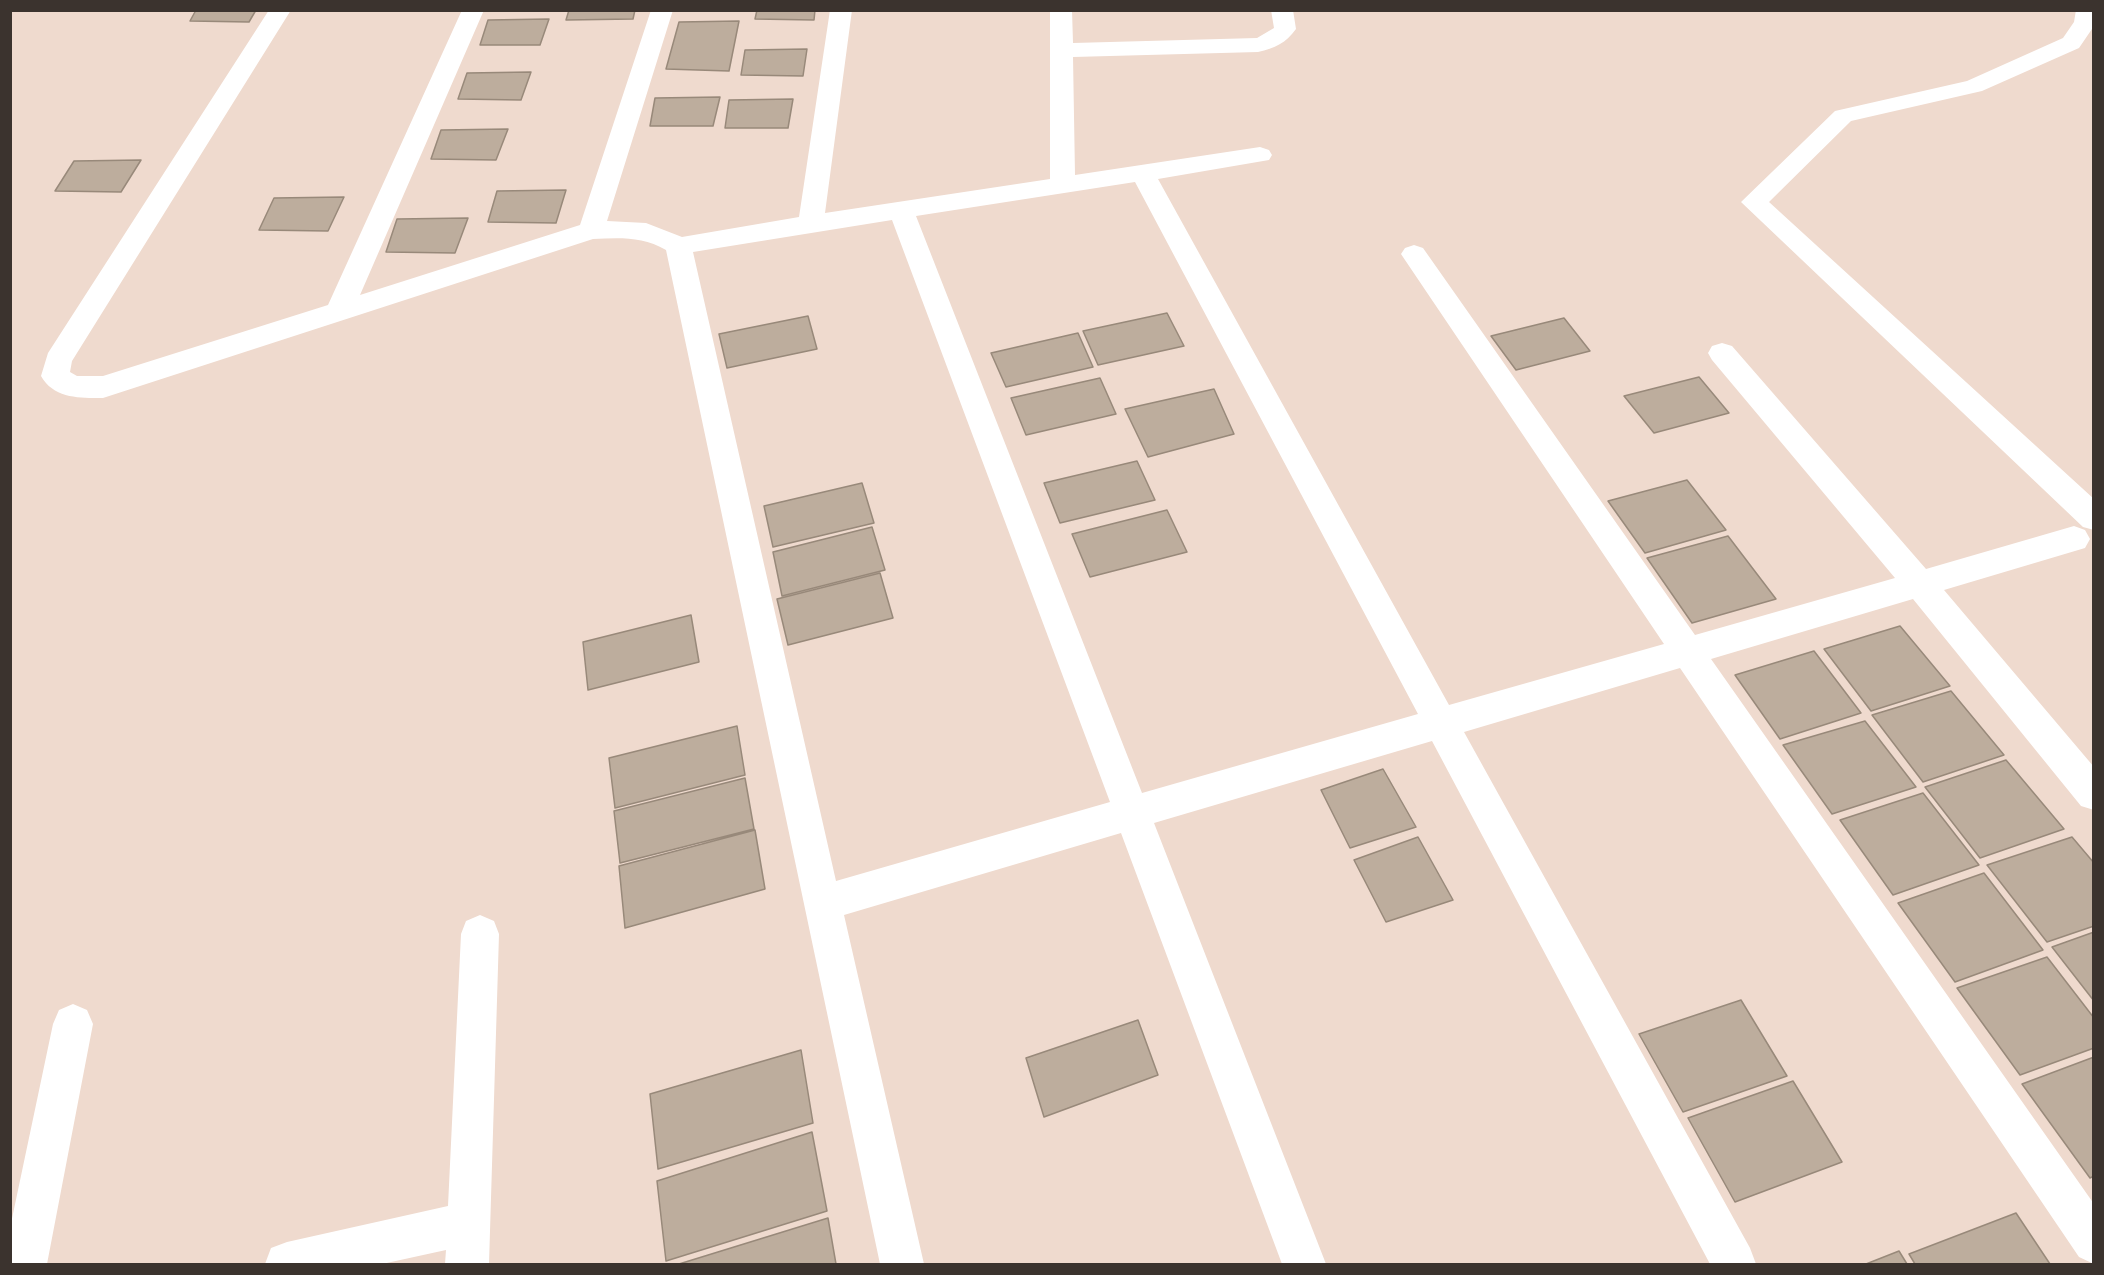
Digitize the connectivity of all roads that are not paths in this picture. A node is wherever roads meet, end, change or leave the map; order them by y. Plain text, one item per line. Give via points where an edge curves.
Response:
1 (279, 10) edge
2 (473, 10) edge
3 (662, 10) edge
4 (841, 10) edge
5 (1061, 10) edge
6 (1282, 10) edge
7 (2087, 10) edge
8 (1062, 50) junction
9 (1260, 155) dead end
10 (1143, 173) junction
11 (1063, 185) junction
12 (901, 210) junction
13 (811, 224) junction
14 (591, 230) junction
15 (678, 246) junction
16 (1414, 254) dead end
17 (340, 309) junction
18 (1722, 352) dead end
19 (2084, 529) edge
20 (1919, 583) junction
21 (1687, 651) junction
22 (1440, 723) junction
23 (2094, 794) edge
24 (1132, 813) junction
25 (822, 903) junction
26 (480, 934) dead end
27 (73, 1024) dead end
28 (469, 1223) junction
29 (2094, 1242) edge
30 (25, 1264) edge
31 (287, 1264) edge
32 (467, 1264) edge
33 (902, 1264) edge
34 (1304, 1264) edge
35 (1734, 1264) edge

1 - 17 street via 58,360 55,376 72,387 103,387
2 - 17 street
3 - 14 street
4 - 13 street
5 - 8 street
6 - 8 street via 1285,29 1281,35 1258,45
7 - 19 street via 2085,22 2071,43 1974,86 1843,116 1754,202
8 - 11 street
9 - 10 street
10 - 11 street
10 - 22 street
11 - 12 street
12 - 13 street
12 - 24 street
13 - 15 street
14 - 15 street via 634,229 663,236
14 - 17 street
15 - 25 street
16 - 21 street
18 - 20 street
19 - 20 street
20 - 21 street
20 - 23 street
21 - 22 street
21 - 29 street
22 - 24 street
22 - 35 street
24 - 25 street
24 - 34 street
25 - 33 street
26 - 28 street
27 - 30 street
28 - 31 street
28 - 32 street

